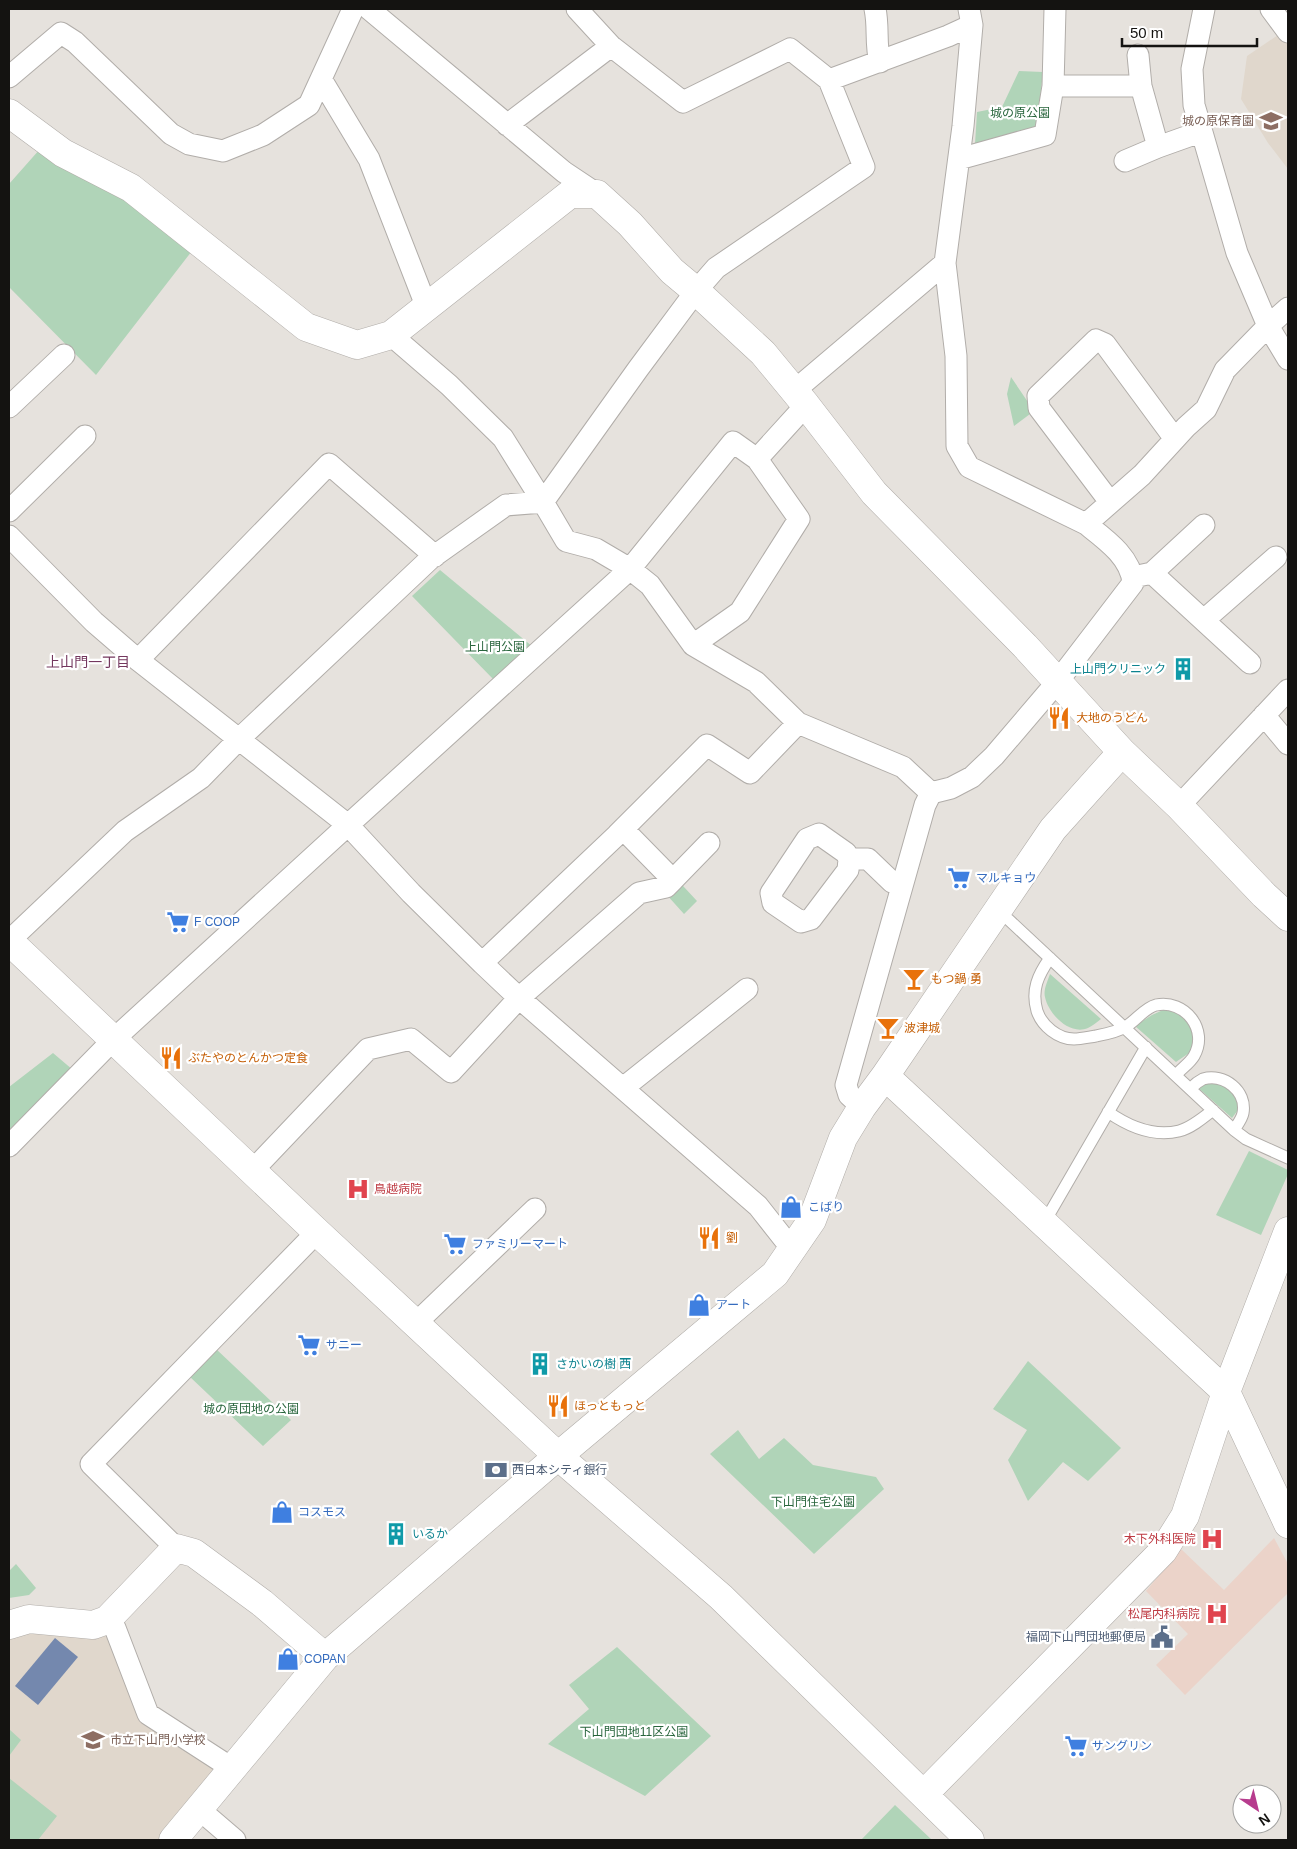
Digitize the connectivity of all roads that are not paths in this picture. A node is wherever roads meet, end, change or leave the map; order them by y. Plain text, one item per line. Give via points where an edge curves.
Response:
1 (353, 9) edge
2 (368, 9) edge
3 (577, 9) edge
4 (876, 9) edge
5 (1055, 9) edge
6 (1204, 9) edge
7 (1271, 9) edge
8 (970, 17) edge
9 (1288, 32) edge
10 (611, 46) junction
11 (1138, 55) dead end
12 (880, 62) junction
13 (9, 77) edge
14 (321, 79) junction
15 (829, 80) junction
16 (1054, 80) junction
17 (1140, 86) junction
18 (9, 113) edge
19 (507, 125) junction
20 (1200, 132) junction
21 (1158, 147) junction
22 (958, 159) junction
23 (1125, 161) dead end
24 (597, 194) junction
25 (944, 263) junction
26 (696, 291) junction
27 (427, 308) junction
28 (1288, 308) edge
29 (1268, 326) junction
30 (391, 335) junction
31 (64, 355) dead end
32 (1288, 359) edge
33 (800, 398) junction
34 (9, 407) edge
35 (85, 436) dead end
36 (1175, 440) junction
37 (757, 459) junction
38 (543, 502) junction
39 (1110, 502) junction
40 (9, 511) edge
41 (1086, 524) junction
42 (1204, 525) dead end
43 (9, 536) edge
44 (435, 556) junction
45 (1276, 557) dead end
46 (630, 569) junction
47 (1142, 576) junction
48 (1204, 620) junction
49 (693, 645) junction
50 (138, 660) junction
51 (1250, 663) dead end
52 (1058, 681) junction
53 (1288, 690) edge
54 (1264, 715) junction
55 (798, 723) junction
56 (238, 740) junction
57 (1288, 744) edge
58 (1122, 752) junction
59 (931, 793) junction
60 (1179, 806) junction
61 (348, 825) junction
62 (623, 829) junction
63 (709, 843) dead end
64 (849, 859) dead end
65 (673, 880) junction
66 (902, 885) junction
67 (996, 911) junction
68 (1288, 917) edge
69 (9, 941) edge
70 (1050, 958) junction
71 (482, 963) junction
72 (747, 989) dead end
73 (519, 998) junction
74 (1125, 1028) junction
75 (113, 1040) junction
76 (1146, 1047) junction
77 (1176, 1075) junction
78 (885, 1076) junction
79 (622, 1088) junction
80 (1190, 1088) junction
81 (862, 1107) junction
82 (1213, 1110) junction
83 (1108, 1112) junction
84 (1234, 1130) junction
85 (9, 1146) edge
86 (1288, 1158) edge
87 (253, 1170) junction
88 (535, 1209) dead end
89 (1044, 1223) junction
90 (1288, 1231) edge
91 (318, 1232) junction
92 (795, 1246) junction
93 (416, 1323) junction
94 (1226, 1392) junction
95 (558, 1456) junction
96 (1288, 1524) edge
97 (176, 1548) junction
98 (107, 1620) junction
99 (9, 1625) edge
100 (325, 1657) junction
101 (232, 1769) junction
102 (924, 1794) junction
103 (200, 1810) junction
104 (173, 1840) edge
105 (235, 1840) edge
106 (970, 1840) edge

1 - 14 street
2 - 19 street
3 - 10 street
4 - 12 street via 876,49
5 - 16 street
6 - 20 street via 1192,69 1194,105
7 - 9 street
8 - 12 street via 948,36
8 - 22 street
10 - 15 street via 683,102 790,49
10 - 19 street
11 - 17 street
12 - 15 street
13 - 14 street via 61,33 75,42 171,134 189,144 223,151 263,135 309,105
14 - 27 street via 369,160
15 - 26 street via 864,167 716,268
16 - 17 street via 1053,86
16 - 22 street via 1045,135
17 - 21 street
18 - 30 street via 63,153 131,188 306,327 357,344
19 - 24 street via 564,172
20 - 21 street
20 - 29 street via 1237,253
21 - 23 street
22 - 25 street
24 - 26 street via 630,224 672,272
24 - 27 street via 570,194
25 - 33 street
25 - 41 street via 956,356 957,446 969,467
26 - 33 street via 763,353
26 - 38 street
27 - 30 street
28 - 29 street
29 - 32 street
29 - 36 street via 1225,370 1206,409
30 - 38 street via 450,385 502,438
31 - 34 street
33 - 37 street
33 - 52 street via 874,493
35 - 40 street
36 - 39 street via 1142,475
36 - 39 street via 1105,344 1096,340 1038,396 1039,408
37 - 46 street via 733,442
37 - 49 street via 799,519 740,612
38 - 44 street via 506,505
38 - 46 street via 566,541 596,549
39 - 41 street
41 - 47 street via 1114,547 1132,573
42 - 47 street
43 - 50 street via 94,622
44 - 50 street via 329,464
44 - 56 street
45 - 48 street
46 - 49 street via 650,585
46 - 61 street
47 - 48 street
47 - 52 street via 1133,583
48 - 51 street
49 - 55 street via 756,682
50 - 56 street
52 - 58 street
52 - 59 street via 972,777 951,788
53 - 54 street
54 - 57 street
54 - 60 street
55 - 59 street via 903,767
55 - 62 street via 750,773 707,745
56 - 61 street
56 - 69 street via 201,778 125,831
58 - 60 street
58 - 67 street via 1053,829
59 - 66 street
60 - 68 street
61 - 71 street
61 - 75 street
62 - 65 street
62 - 71 street
63 - 65 street
64 - 66 street via 868,859 892,882
65 - 73 street via 666,887 639,893
66 - 81 street via 846,1085 849,1095
67 - 70 lane
67 - 78 street
69 - 75 street
70 - 74 lane
70 - 74 lane via 1042,969 1034,999 1046,1026 1060,1036 1073,1039
71 - 73 street
72 - 79 street
73 - 79 street
73 - 87 street via 450,1072 411,1039 368,1049
74 - 76 lane
74 - 77 lane via 1156,1006 1171,1005 1186,1012 1197,1025 1199,1041 1194,1056
75 - 85 street
75 - 87 street
76 - 77 lane
76 - 83 lane
77 - 80 lane
78 - 81 street
78 - 89 street
79 - 92 street via 758,1206 784,1239
80 - 82 lane
80 - 84 lane via 1202,1080 1214,1078 1225,1080 1234,1087 1241,1095 1244,1114
81 - 92 street via 843,1138 812,1220
82 - 83 lane via 1181,1130 1164,1132 1133,1126
82 - 84 lane
83 - 89 lane
84 - 86 lane
87 - 91 street
88 - 93 street
89 - 94 street
90 - 94 street
91 - 93 street
91 - 97 street via 91,1464
92 - 95 street via 775,1274
93 - 95 street
94 - 96 street
94 - 102 street via 1185,1516 1162,1551
95 - 100 street
95 - 102 street via 721,1598
97 - 98 street
97 - 100 street via 194,1553 240,1586
98 - 99 street via 93,1625 29,1619
98 - 101 street via 115,1628 148,1714
100 - 101 street
101 - 103 street
102 - 106 street
103 - 104 street
103 - 105 street

